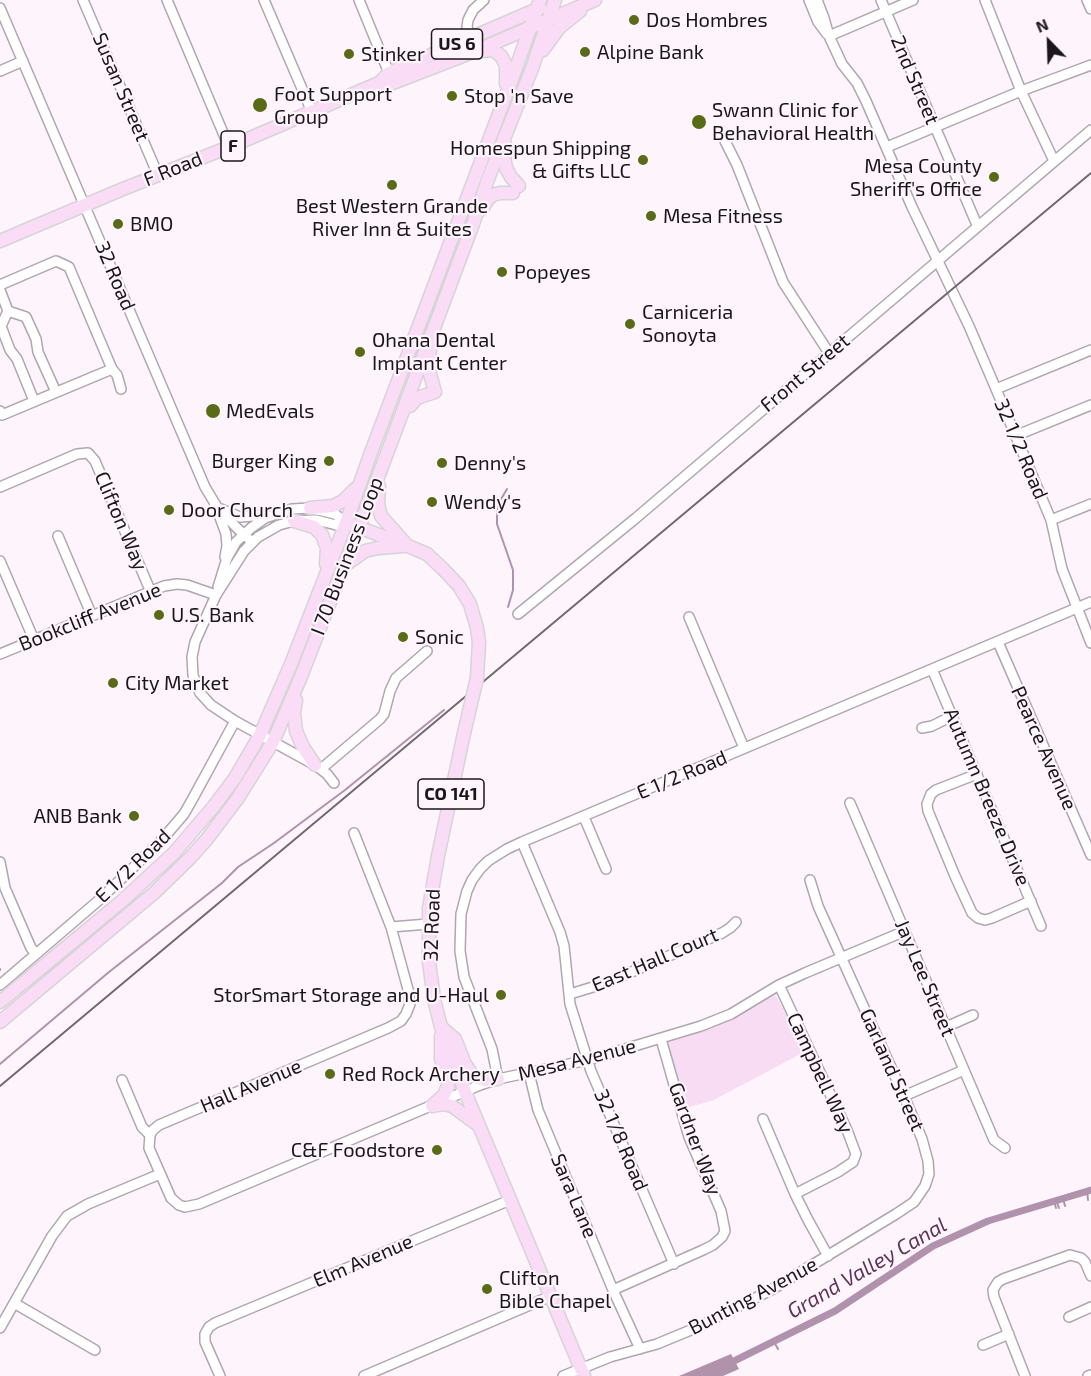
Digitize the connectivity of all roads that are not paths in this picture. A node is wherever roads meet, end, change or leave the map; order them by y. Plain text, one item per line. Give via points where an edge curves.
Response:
1 (83, 0) edge
2 (167, 0) edge
3 (264, 0) edge
4 (359, 0) edge
5 (484, 0) edge
6 (556, 0) edge
7 (595, 0) edge
8 (809, 0) edge
9 (817, 0) edge
10 (881, 0) edge
11 (913, 0) edge
12 (985, 0) edge
13 (1087, 0) edge
14 (538, 5) edge
15 (0, 8) edge
16 (1091, 9) edge
17 (886, 12) junction
18 (549, 19) junction
19 (531, 27) junction
20 (829, 36) junction
21 (471, 38) junction
22 (472, 52) junction
23 (23, 61) junction
24 (1091, 65) edge
25 (532, 66) junction
26 (0, 71) edge
27 (391, 78) junction
28 (379, 83) joint
29 (1021, 91) junction
30 (500, 108) junction
31 (312, 112) junction
32 (509, 124) junction
33 (935, 127) junction
34 (1091, 130) edge
35 (722, 135) dead end
36 (230, 147) junction
37 (886, 147) junction
38 (1054, 161) junction
39 (158, 175) junction
40 (85, 205) junction
41 (473, 224) junction
42 (977, 225) junction
43 (0, 241) edge
44 (938, 261) junction
45 (0, 285) edge
46 (0, 290) edge
47 (442, 304) junction
48 (8, 310) junction
49 (1091, 350) edge
50 (829, 353) junction
51 (112, 369) junction
52 (402, 372) junction
53 (412, 385) junction
54 (121, 389) dead end
55 (996, 389) junction
56 (56, 392) junction
57 (435, 392) junction
58 (34, 401) junction
59 (1091, 405) edge
60 (405, 407) junction
61 (1, 413) edge
62 (1015, 436) junction
63 (384, 460) junction
64 (358, 486) junction
65 (0, 487) edge
66 (1091, 504) edge
67 (217, 507) junction
68 (310, 508) junction
69 (274, 514) junction
70 (1051, 520) junction
71 (294, 521) junction
72 (346, 523) junction
73 (359, 528) junction
74 (243, 534) junction
75 (58, 536) dead end
76 (252, 542) junction
77 (408, 546) junction
78 (0, 561) edge
79 (344, 566) junction
80 (224, 567) junction
81 (322, 583) junction
82 (150, 590) junction
83 (216, 595) junction
84 (1091, 602) edge
85 (1076, 608) junction
86 (518, 614) dead end
87 (92, 615) junction
88 (689, 617) dead end
89 (34, 640) junction
90 (998, 642) junction
91 (1091, 643) edge
92 (427, 651) dead end
93 (0, 654) edge
94 (932, 669) junction
95 (300, 679) junction
96 (952, 716) junction
97 (235, 721) junction
98 (922, 729) dead end
99 (260, 735) junction
100 (273, 742) junction
101 (744, 748) junction
102 (318, 767) junction
103 (977, 774) junction
104 (334, 783) dead end
105 (850, 803) dead end
106 (584, 817) junction
107 (354, 833) dead end
108 (522, 842) junction
109 (1091, 855) edge
110 (0, 862) edge
111 (606, 869) dead end
112 (810, 879) dead end
113 (1031, 901) junction
114 (736, 922) dead end
115 (428, 924) junction
116 (1041, 926) dead end
117 (391, 927) junction
118 (905, 931) junction
119 (36, 954) junction
120 (842, 958) junction
121 (0, 985) edge
122 (779, 985) junction
123 (570, 993) junction
124 (0, 1002) edge
125 (406, 1014) joint
126 (973, 1015) dead end
127 (0, 1022) edge
128 (441, 1027) junction
129 (946, 1027) junction
130 (661, 1039) junction
131 (588, 1060) junction
132 (964, 1070) junction
133 (529, 1073) junction
134 (498, 1079) junction
135 (122, 1080) dead end
136 (465, 1092) junction
137 (904, 1096) junction
138 (432, 1106) junction
139 (764, 1119) dead end
140 (479, 1125) junction
141 (150, 1134) junction
142 (1005, 1148) dead end
143 (160, 1174) junction
144 (925, 1186) joint
145 (795, 1194) junction
146 (510, 1200) junction
147 (828, 1256) junction
148 (674, 1264) junction
149 (1091, 1276) edge
150 (613, 1290) junction
151 (551, 1296) junction
152 (14, 1303) junction
153 (1091, 1307) edge
154 (1069, 1317) dead end
155 (0, 1328) edge
156 (1009, 1334) junction
157 (983, 1345) dead end
158 (640, 1349) junction
159 (95, 1350) dead end
160 (583, 1372) edge
161 (220, 1376) edge
162 (364, 1376) edge
163 (563, 1376) edge
164 (1025, 1376) edge

1 - 39 street, Susan Street
2 - 36 street
3 - 31 street
4 - 27 street
5 - 21 street via 468,20
6 - 14 main road, F Road / US 6
6 - 18 main road, I 70 Business Loop
7 - 18 main road, F Road / US 6
7 - 25 main road, US 6 via 559,28
8 - 20 street
9 - 20 street
10 - 17 street, 2nd Street
11 - 17 street
12 - 29 street
13 - 16 street
14 - 19 main road, I 70 Business Loop
14 - 21 main road, F Road / US 6
15 - 23 street, 32 Road
17 - 20 street
17 - 33 street, 2nd Street
18 - 19 main road, F Road / US 6
18 - 25 main road, I 70 Business Loop
19 - 22 main road, F Road / US 6
19 - 30 main road, I 70 Business Loop
20 - 37 street, 32 1/2 Road via 842,64 857,82
21 - 27 main road, F Road / US 6
22 - 27 main road, F Road / US 6
22 - 30 main road via 493,50 504,60 507,76
23 - 26 street
23 - 40 street, 32 Road
24 - 29 street
25 - 32 main road, I 70 Business Loop
27 - 28 main road, F Road / US 6
28 - 31 main road, F Road / F
29 - 33 street
29 - 38 street
30 - 52 main road, I 70 Business Loop
31 - 36 main road, F Road / F
32 - 41 main road, I 70 Business Loop
32 - 41 main road via 504,156 516,190 493,195
33 - 37 street
33 - 42 street, 2nd Street
34 - 38 street, Front Street
35 - 50 street via 783,282
36 - 39 main road, F Road / F
37 - 44 street, 32 1/2 Road
38 - 42 street, Front Street
39 - 40 main road, F Road / F
40 - 43 main road, F Road / F
40 - 67 street, 32 Road via 201,478
41 - 47 main road, I 70 Business Loop
42 - 44 street, Front Street
44 - 50 street, Front Street
44 - 55 street, 32 1/2 Road
45 - 51 street via 57,261 69,267
46 - 48 street
47 - 53 main road, I 70 Business Loop
47 - 57 main road via 428,360
48 - 56 street via 26,317
48 - 58 street via 1,326
49 - 55 street
50 - 86 street, Front Street
51 - 54 street
51 - 56 street
52 - 53 main road
52 - 64 main road, I 70 Business Loop
53 - 57 main road
53 - 60 main road, I 70 Business Loop
55 - 62 street, 32 1/2 Road
56 - 58 street
57 - 60 main road
58 - 61 street
59 - 62 street
60 - 63 main road, I 70 Business Loop
62 - 70 street, 32 1/2 Road
63 - 73 main road, I 70 Business Loop
63 - 77 main road via 379,510 384,521
64 - 68 main road via 338,503
64 - 72 main road, I 70 Business Loop
65 - 82 street, Clifton Way via 77,454 88,453 95,461
66 - 70 street
67 - 69 street via 240,517
67 - 74 street, 32 Road
67 - 80 street via 226,534
68 - 69 street, 32 Road
68 - 72 street, 32 Road via 335,514
69 - 74 street, 32 Road
70 - 85 street, 32 1/2 Road
71 - 72 street, 32 Road via 317,520 340,526
71 - 76 street, 32 Road via 272,528
71 - 81 main road via 314,527 324,539 327,554
72 - 73 main road, 32 Road / CO 141
72 - 81 main road, I 70 Business Loop
73 - 77 main road, 32 Road / CO 141
73 - 79 main road, I 70 Business Loop
74 - 76 street, 32 Road
74 - 80 street, 32 Road
75 - 87 street
76 - 83 street, 32 Road
77 - 79 main road via 371,549
77 - 115 main road, 32 Road / CO 141, bridge via 427,554 459,585 472,610 479,642 477,678 434,876
78 - 89 street
79 - 95 main road, I 70 Business Loop
80 - 83 street, 32 Road
81 - 99 main road, I 70 Business Loop
82 - 83 street, Bookcliff Avenue via 182,584
82 - 87 street, Bookcliff Avenue
83 - 97 street, 32 Road via 195,642 193,675 205,699
84 - 85 street, E 1/2 Road
85 - 90 street, E 1/2 Road
85 - 91 street, 32 1/2 Road
87 - 89 street, Bookcliff Avenue
88 - 101 street
89 - 93 street, Bookcliff Avenue
90 - 94 street, E 1/2 Road
90 - 109 street, Pearce Avenue
92 - 102 street via 400,672 380,719
94 - 96 street, Autumn Breeze Drive
94 - 101 street, E 1/2 Road
95 - 100 main road, I 70 Business Loop
95 - 102 main road via 294,726
96 - 98 street
96 - 103 street, Autumn Breeze Drive
97 - 99 street, 32 Road
97 - 119 street, E 1/2 Road via 180,819 99,901
99 - 100 street, 32 Road
99 - 124 main road, I 70 Business Loop via 235,778 174,853
100 - 102 street, 32 Road
100 - 127 main road, I 70 Business Loop via 233,805 190,858
101 - 106 street, E 1/2 Road
102 - 104 street, 32 Road
103 - 113 street, Autumn Breeze Drive
103 - 113 street via 936,790 927,804 955,876 978,918 992,918
105 - 118 street, Jay Lee Street
106 - 108 street, E 1/2 Road
106 - 111 street
107 - 117 street, 32 Road
108 - 123 street, 32 1/8 Road via 560,932
108 - 134 street, E 1/2 Road via 480,869 467,891 461,914 462,969 492,1049
110 - 119 street via 5,888
112 - 120 street, Garland Street
113 - 116 street, Autumn Breeze Drive
114 - 123 street, East Hall Court via 722,933 606,983
115 - 117 street
115 - 128 main road, 32 Road / CO 141 via 431,981
117 - 125 street, 32 Road via 409,993
118 - 120 street, Mesa Avenue
118 - 129 street, Jay Lee Street
119 - 121 street, E 1/2 Road
120 - 122 street, Mesa Avenue
120 - 137 street, Garland Street
122 - 130 street, Mesa Avenue via 731,1014
122 - 145 street, Campbell Way via 856,1154 853,1162
123 - 131 street, 32 1/8 Road
125 - 141 street, Hall Avenue via 388,1028 159,1125
126 - 129 street
128 - 134 main road via 455,1039 473,1076
128 - 136 main road, 32 Road / CO 141
128 - 138 main road via 441,1059 448,1086
129 - 132 street, Jay Lee Street
130 - 131 street, Mesa Avenue
130 - 148 street, Gardner Way via 690,1137 724,1218 725,1231 713,1245
131 - 133 street, Mesa Avenue
131 - 148 street, 32 1/8 Road
132 - 137 street
132 - 142 street, Jay Lee Street via 994,1140
133 - 134 street, Mesa Avenue
133 - 150 street, Sara Lane via 538,1110
134 - 136 street, Mesa Avenue
135 - 141 street via 142,1127
136 - 138 street, Mesa Avenue
136 - 140 main road, 32 Road / CO 141
137 - 144 street, Garland Street via 928,1161
138 - 140 main road via 452,1106
138 - 143 street, Mesa Avenue via 199,1204 179,1205 171,1198
139 - 145 street
140 - 146 main road, 32 Road / CO 141
141 - 143 street via 149,1148
143 - 152 street via 67,1216
144 - 147 street, Bunting Avenue via 914,1202
145 - 147 street
146 - 151 main road, 32 Road / CO 141
146 - 161 street, Elm Avenue via 215,1323 205,1334 205,1342
147 - 158 street, Bunting Avenue via 698,1327
148 - 150 street
149 - 156 street via 1081,1258 1070,1256 998,1282 994,1297
150 - 158 street, Sara Lane
151 - 160 main road, 32 Road / CO 141
151 - 162 street
152 - 155 street
152 - 159 street
153 - 154 street
156 - 157 street
156 - 164 street
158 - 160 street, Bunting Avenue via 617,1354
160 - 163 street, Bunting Avenue

